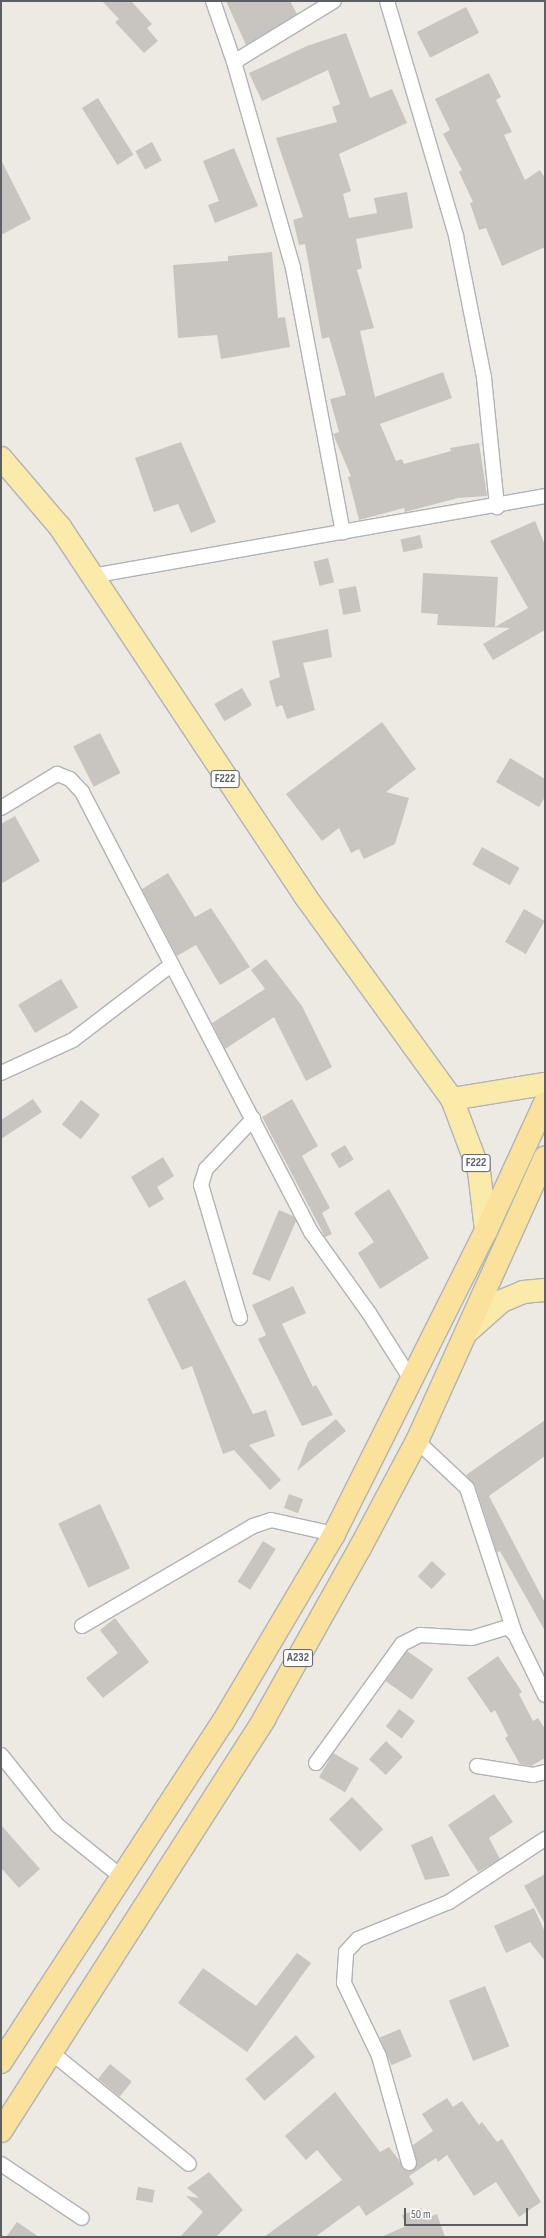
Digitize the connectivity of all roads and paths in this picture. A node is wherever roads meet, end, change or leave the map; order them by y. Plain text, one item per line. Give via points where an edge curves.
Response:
1 (213, 1) edge
2 (334, 1) edge
3 (387, 1) edge
4 (234, 62) junction
5 (1, 458) edge
6 (545, 496) edge
7 (496, 507) junction
8 (343, 532) junction
9 (92, 576) junction
10 (1, 808) edge
11 (171, 965) junction
12 (1, 1072) edge
13 (545, 1084) edge
14 (452, 1098) junction
15 (545, 1103) edge
16 (253, 1118) junction
17 (545, 1158) edge
18 (486, 1231) junction
19 (545, 1290) edge
20 (240, 1318) dead end
21 (467, 1332) junction
22 (412, 1381) junction
23 (417, 1441) junction
24 (334, 1534) junction
25 (82, 1626) dead end
26 (515, 1634) junction
27 (545, 1695) edge
28 (1, 1755) edge
29 (316, 1763) dead end
30 (477, 1766) dead end
31 (545, 1772) edge
32 (545, 1839) edge
33 (122, 1878) junction
34 (52, 2053) junction
35 (1, 2062) edge
36 (1, 2131) edge
37 (409, 2163) dead end
38 (1, 2164) edge
39 (189, 2164) dead end
40 (82, 2218) dead end

1 - 4 street
2 - 4 street
3 - 7 street via 456,236 484,378
4 - 8 street via 293,268
5 - 9 main road, F222 via 60,527
6 - 7 street
7 - 8 street
8 - 9 street
9 - 14 main road, F222 via 306,896
10 - 11 street via 42,780 57,774 70,779 95,815
11 - 12 street via 72,1040
11 - 16 street
13 - 14 main road
14 - 18 main road, F222 via 479,1172
15 - 18 highway, A232
16 - 20 street via 206,1169 201,1185
16 - 22 street via 311,1232 369,1313
17 - 21 highway, A232
18 - 22 highway, A232
19 - 21 main road via 523,1292 502,1300
21 - 23 highway, A232
22 - 24 highway, A232
23 - 26 street via 467,1488
23 - 34 highway, A232 via 264,1719
24 - 25 street via 271,1520 253,1526
24 - 33 highway, A232 via 223,1722
26 - 27 street
26 - 29 street via 507,1627 472,1638 420,1635 402,1644
28 - 33 street via 57,1825
30 - 31 street via 533,1775
32 - 37 street via 449,1902 387,1931 358,1939 346,1952 344,1983 379,2056
33 - 35 highway, A232
34 - 36 highway, A232
34 - 39 street
38 - 40 street

